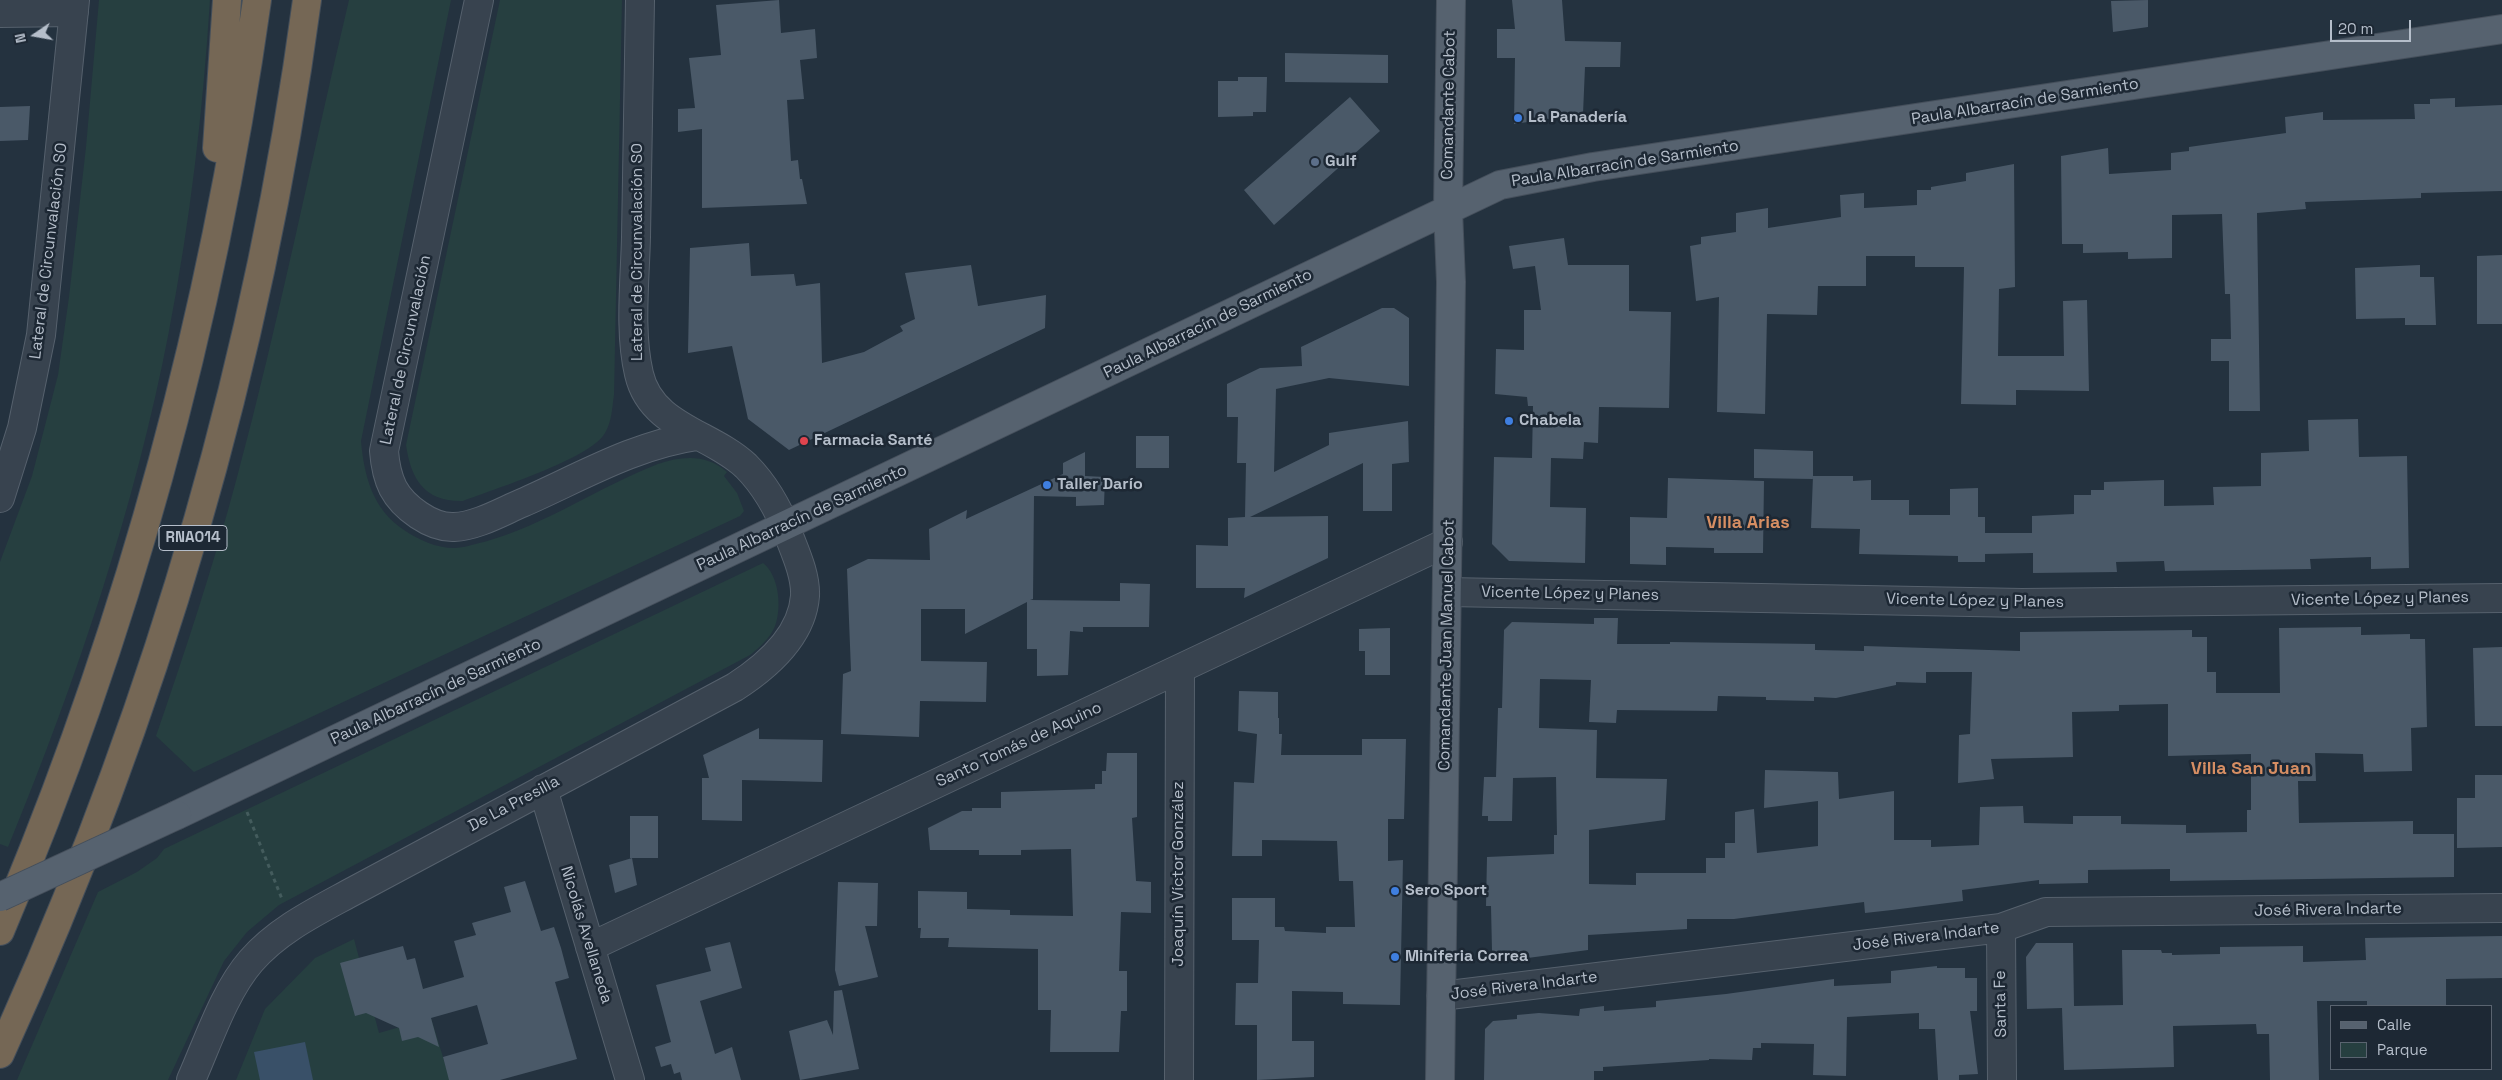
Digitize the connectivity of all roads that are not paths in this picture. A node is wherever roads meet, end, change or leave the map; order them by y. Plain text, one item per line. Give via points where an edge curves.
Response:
1 (227, 0) edge
2 (257, 0) edge
3 (307, 0) edge
4 (323, 0) edge
5 (479, 0) edge
6 (640, 0) edge
7 (1451, 0) edge
8 (75, 6) edge
9 (0, 13) edge
10 (2502, 29) edge
11 (290, 116) junction
12 (1448, 210) junction
13 (206, 287) junction
14 (698, 436) junction
15 (0, 498) edge
16 (785, 526) junction
17 (1448, 542) junction
18 (1448, 592) junction
19 (2502, 598) edge
20 (1180, 669) junction
21 (543, 789) junction
22 (0, 897) edge
23 (2502, 908) edge
24 (2001, 928) junction
25 (0, 931) edge
26 (590, 947) junction
27 (1441, 996) junction
28 (0, 1054) edge
29 (191, 1080) edge
30 (630, 1080) edge
31 (1179, 1080) edge
32 (1440, 1080) edge
33 (2002, 1080) edge

1 - 13 highway
2 - 13 highway, RNA014 via 233,150
3 - 11 highway, RNA014
4 - 11 highway
5 - 14 street, Lateral de Circunvalación via 384,451 393,488 401,500 428,520 440,526 454,527 489,518 655,444
6 - 14 street, Lateral de Circunvalación SO via 635,352 642,384 655,408
7 - 12 main road, Comandante Cabot
8 - 9 street
8 - 15 street, Lateral de Circunvalación SO via 41,335 22,428
10 - 12 main road, Paula Albarracín de Sarmiento via 1593,167 1500,185
11 - 28 highway, RNA014 via 238,369 177,594 90,844
12 - 16 main road, Paula Albarracín de Sarmiento
12 - 17 main road, Comandante Juan Manuel Cabot via 1451,282
13 - 25 highway, RNA014 via 171,435 106,652 41,832
14 - 16 street, Lateral de Circunvalación SO via 720,446 746,466 772,498
16 - 21 street, De La Presilla via 800,567 805,595 797,622 775,657 758,672 703,706
16 - 22 main road, Paula Albarracín de Sarmiento, bridge
17 - 18 main road, Comandante Juan Manuel Cabot
17 - 20 street, Santo Tomás de Aquino
18 - 19 street, Vicente López y Planes via 2022,603
18 - 27 main road, Comandante Juan Manuel Cabot
20 - 26 street, Santo Tomás de Aquino
20 - 31 street, Joaquín Víctor González
21 - 26 street, Nicolás Avellaneda
21 - 29 street, De La Presilla via 324,907 277,937 242,975
23 - 24 street, José Rivera Indarte via 2046,912
24 - 27 street, José Rivera Indarte
24 - 33 street, Santa Fe
26 - 30 street, Nicolás Avellaneda
27 - 32 main road, Comandante Juan Manuel Cabot

